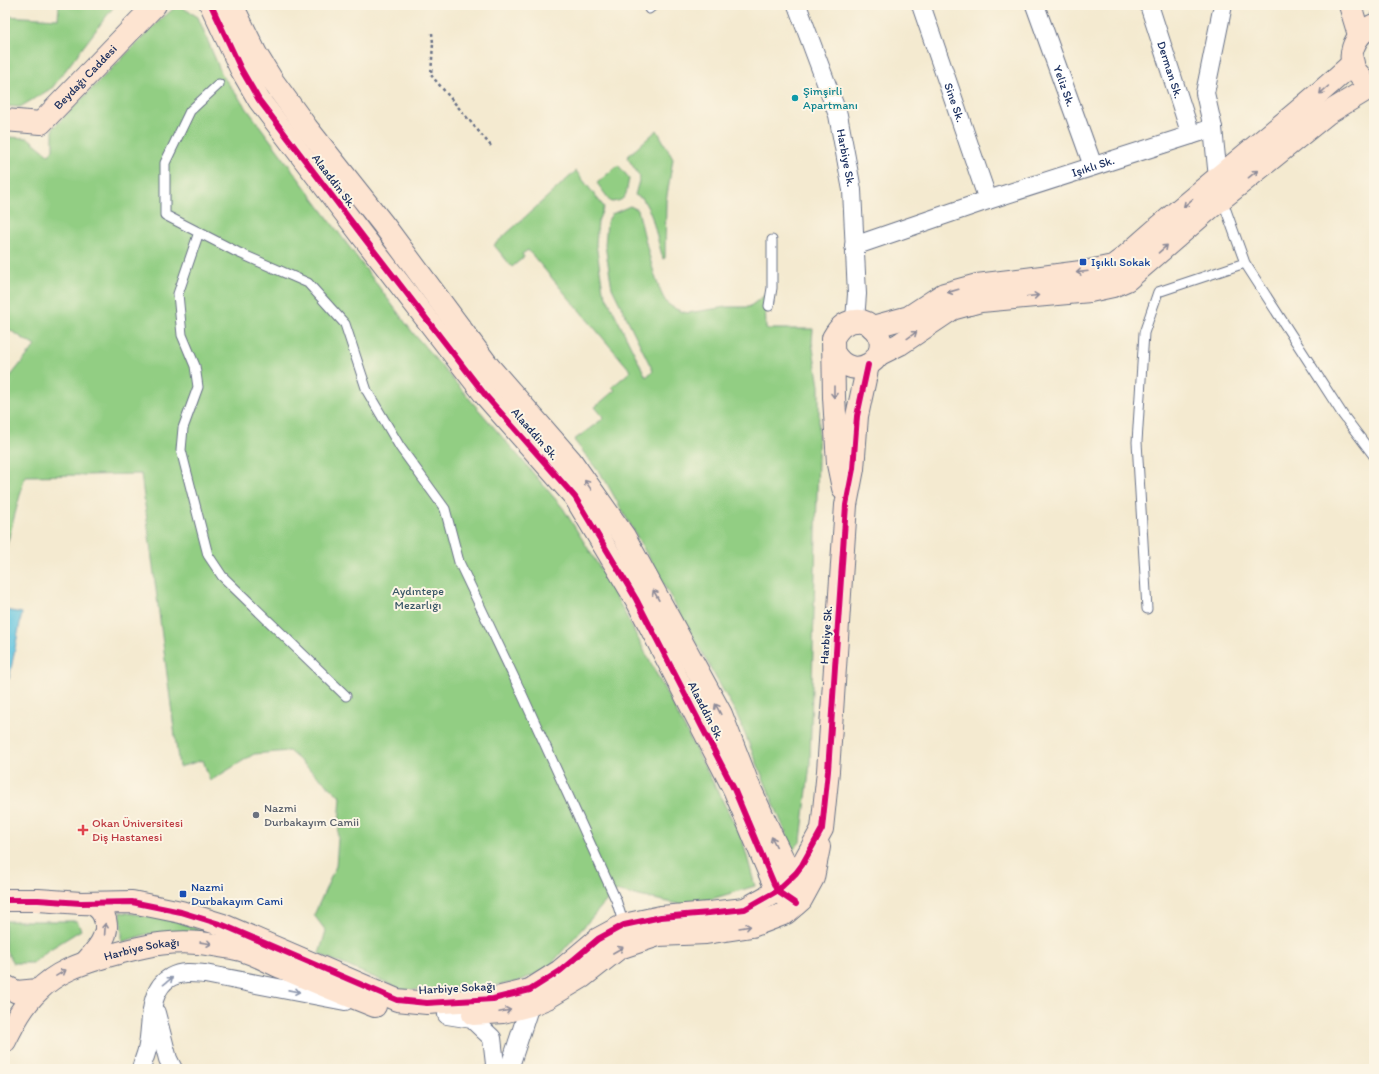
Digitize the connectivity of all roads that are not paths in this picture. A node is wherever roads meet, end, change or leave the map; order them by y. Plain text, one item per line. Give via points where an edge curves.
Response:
1 (155, 5) edge
2 (211, 5) edge
3 (232, 5) edge
4 (797, 5) edge
5 (921, 5) edge
6 (1035, 5) edge
7 (1149, 5) edge
8 (1223, 5) edge
9 (1350, 5) edge
10 (1366, 30) edge
11 (1353, 63) junction
12 (219, 84) dead end
13 (1374, 85) edge
14 (5, 120) edge
15 (1213, 128) junction
16 (1192, 135) junction
17 (1093, 166) junction
18 (1218, 178) junction
19 (1222, 199) junction
20 (988, 200) junction
21 (383, 224) junction
22 (199, 232) junction
23 (364, 238) junction
24 (772, 240) dead end
25 (396, 242) junction
26 (854, 246) junction
27 (380, 257) junction
28 (1245, 263) junction
29 (769, 306) dead end
30 (864, 324) junction
31 (834, 353) junction
32 (873, 360) junction
33 (1374, 456) edge
34 (846, 505) junction
35 (1147, 609) dead end
36 (346, 696) dead end
37 (822, 830) junction
38 (796, 873) junction
39 (777, 891) junction
40 (5, 900) edge
41 (81, 903) junction
42 (796, 904) junction
43 (624, 925) junction
44 (86, 962) junction
45 (5, 986) edge
46 (38, 990) junction
47 (153, 1002) junction
48 (530, 1005) junction
49 (378, 1007) junction
50 (5, 1012) edge
51 (447, 1015) junction
52 (5, 1020) edge
53 (5, 1041) edge
54 (141, 1069) edge
55 (173, 1069) edge
56 (494, 1069) edge
57 (509, 1069) edge

1 - 14 street, Beydağı Caddesi via 41,123
2 - 23 street, Alaaddin Sk. via 241,69 259,100
3 - 21 street, Alaaddin Sk. via 272,80
4 - 26 street, Harbiye Sk. via 838,115 852,190
5 - 20 street, Sine Sk.
6 - 17 street, Yeliz Sk.
7 - 16 street, Derman Sk.
8 - 15 street via 1205,93
9 - 10 street
10 - 11 street via 1354,44
11 - 13 street via 1357,73
11 -> 18 street via 1314,99
12 - 22 lane via 190,111 165,163 165,215
19 -> 13 street via 1328,113
15 - 16 street, Işıklı Sk.
15 - 18 street
16 - 17 street, Işıklı Sk.
17 - 20 street, Işıklı Sk.
18 - 19 street
18 -> 30 street via 1114,266 976,285 944,294 909,316
19 - 28 lane
32 -> 19 street via 952,310 981,301 1090,291 1127,280
20 - 26 street, Işıklı Sk.
21 - 23 street
21 - 25 street, Alaaddin Sk.
22 - 36 lane via 178,294 182,335 195,366 198,387 183,428 180,450 208,556 222,576
22 - 43 lane via 237,252 308,283 345,324 367,391 400,447 444,510 459,562 613,893
23 - 27 street, Alaaddin Sk.
24 - 29 lane via 772,288
25 - 27 street
38 -> 25 street, Alaaddin Sk. via 786,865 774,841 748,784 721,714 624,536 571,461 489,367
26 - 30 street via 857,294
27 - 39 street, Alaaddin Sk. via 486,396 575,497 636,599 734,789
28 - 33 lane via 1343,415
28 - 35 lane via 1158,292 1144,333 1137,442
30 - 31 street via 841,326 833,338
30 - 32 street via 877,332 880,340 880,347
31 - 32 street via 838,360 852,368 860,368
31 -> 34 street via 838,457
32 - 34 street, Harbiye Sk. via 857,416 853,469
34 - 37 street, Harbiye Sk.
37 - 38 street, Harbiye Sk.
37 - 42 street, Harbiye Sokağı via 813,878
38 - 39 street, Harbiye Sk.
39 - 42 street
39 - 43 street, Harbiye Sokağı via 745,909 661,917
40 - 41 street
41 - 43 street, Harbiye Sokağı via 132,902 181,912 223,925 397,1000 428,1003 493,999 530,990 560,971 598,938
44 -> 41 street via 104,938 106,930 102,912 94,904
48 -> 42 street, Harbiye Sokağı via 582,977 619,948 658,935 706,933 752,926 786,913
46 -> 44 street, Harbiye Sokağı via 55,976
44 -> 49 street, Harbiye Sokağı via 157,943 206,943 241,950
45 - 46 street via 17,992
46 - 53 street, Harbiye Sokağı via 18,1015
47 -> 49 street, Harbiye Sokağı via 160,987 171,977 185,972
47 - 54 street, Harbiye Sokağı via 148,1046
47 - 55 street
51 -> 48 street, Harbiye Sokağı via 503,1012
48 - 57 street
49 - 51 street, Harbiye Sokağı via 419,1014
50 - 52 street
51 - 56 street via 472,1019 492,1038

